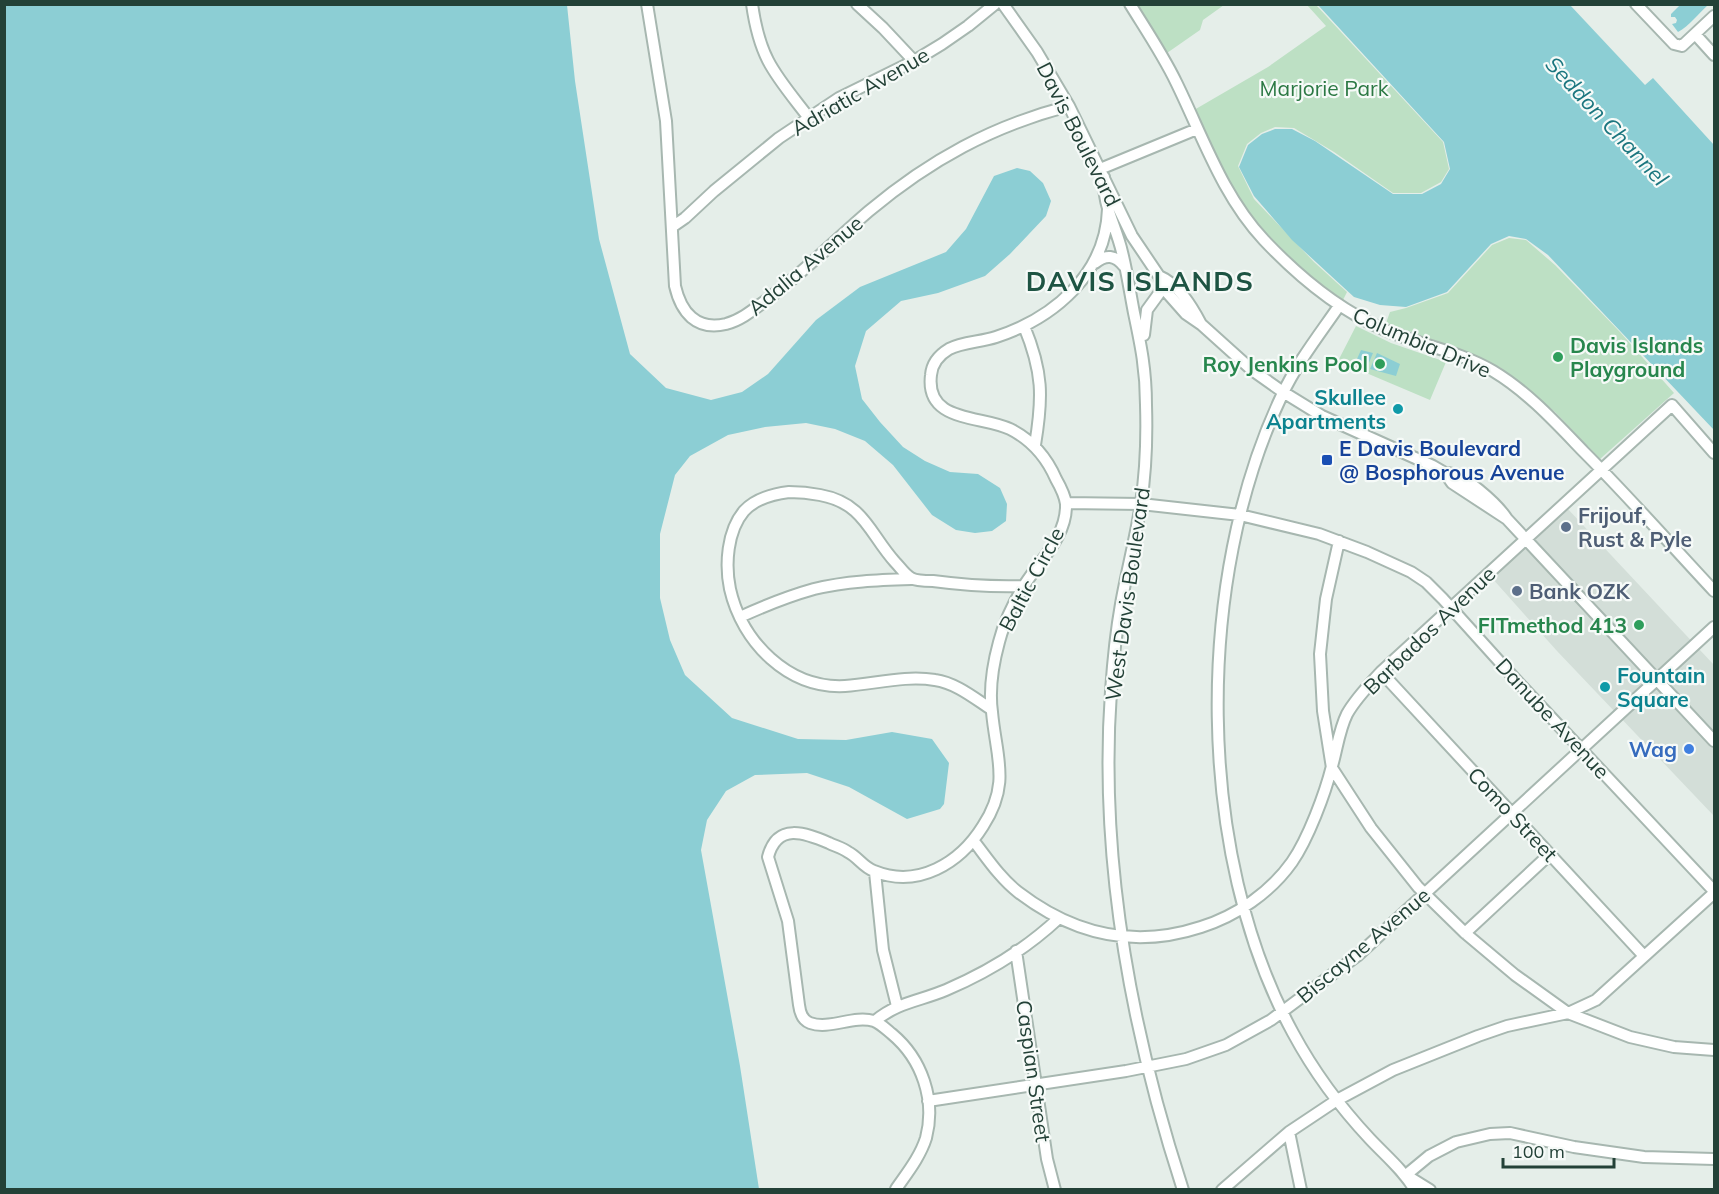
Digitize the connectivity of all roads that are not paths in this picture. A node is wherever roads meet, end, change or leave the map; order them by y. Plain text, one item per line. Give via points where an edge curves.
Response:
1 (647, 4) edge
2 (752, 4) edge
3 (857, 4) edge
4 (995, 4) edge
5 (1003, 4) edge
6 (1130, 4) edge
7 (1636, 4) edge
8 (1714, 16) edge
9 (1695, 34) junction
10 (1714, 55) edge
11 (914, 61) junction
12 (1069, 106) junction
13 (809, 118) junction
14 (1197, 129) junction
15 (1102, 173) junction
16 (1108, 209) junction
17 (672, 227) junction
18 (1095, 263) junction
19 (1126, 269) junction
20 (1159, 276) junction
21 (1163, 288) junction
22 (1339, 306) junction
23 (1202, 325) junction
24 (1024, 327) junction
25 (1143, 351) junction
26 (1283, 392) junction
27 (1035, 445) junction
28 (1714, 453) edge
29 (1601, 469) junction
30 (1066, 503) junction
31 (1141, 504) junction
32 (1240, 515) junction
33 (1526, 538) junction
34 (1339, 541) junction
35 (912, 579) junction
36 (1024, 586) junction
37 (1714, 591) edge
38 (1451, 607) junction
39 (740, 616) junction
40 (1714, 627) edge
41 (1381, 672) junction
42 (1658, 680) junction
43 (991, 709) junction
44 (1714, 741) edge
45 (1583, 750) junction
46 (1332, 768) junction
47 (1513, 814) junction
48 (973, 840) junction
49 (1550, 854) junction
50 (875, 872) junction
51 (1714, 892) edge
52 (1425, 895) junction
53 (1243, 909) junction
54 (1059, 918) junction
55 (1465, 933) junction
56 (1122, 938) junction
57 (1016, 951) junction
58 (1644, 956) junction
59 (897, 1006) junction
60 (1282, 1012) junction
61 (1568, 1013) junction
62 (875, 1021) junction
63 (1714, 1050) edge
64 (1148, 1067) junction
65 (1036, 1084) junction
66 (1337, 1100) junction
67 (928, 1101) junction
68 (1289, 1132) junction
69 (1714, 1160) edge
70 (1406, 1175) junction
71 (897, 1189) edge
72 (1055, 1190) edge
73 (1183, 1190) edge
74 (1222, 1190) edge
75 (1301, 1190) edge
76 (1415, 1190) edge
77 (1430, 1190) edge

1 - 17 street, Adalia Avenue via 666,121
2 - 13 street via 763,53
3 - 11 street
4 - 11 street, Adriatic Avenue
5 - 12 street, Davis Boulevard
6 - 14 street, Columbia Drive via 1165,61
7 - 9 street via 1674,44 1682,46
8 - 9 street
9 - 10 street
11 - 13 street, Adriatic Avenue via 848,93
12 - 15 street, Davis Boulevard
12 - 17 street, Adalia Avenue via 1011,123 939,161 871,210 781,289 728,324 708,325 683,309 675,286
13 - 17 street, Adriatic Avenue via 762,151
14 - 15 street
14 - 22 street, Columbia Drive via 1227,190 1262,238
15 - 16 street, West Davis Boulevard
15 - 20 street, Davis Boulevard via 1120,215
16 - 18 street, Baltic Circle via 1105,235
16 - 19 street, West Davis Boulevard
18 - 19 street via 1111,256
18 - 24 street, Baltic Circle via 1070,294
19 - 25 street, West Davis Boulevard
20 - 21 street
20 - 23 street via 1170,280
21 - 23 street via 1186,314
21 - 25 street, West Davis Boulevard via 1147,310
22 - 26 street
22 - 29 street, Columbia Drive via 1383,329 1493,371 1548,414
23 - 26 street
24 - 27 street via 1036,357 1040,383
24 - 27 street, Baltic Circle via 947,350 936,360 931,382 934,397 950,413 996,423
25 - 31 street, West Davis Boulevard via 1146,426
26 - 32 street via 1256,458
26 - 33 street via 1322,416 1445,473 1452,483 1507,519
27 - 30 street, Baltic Circle via 1056,477
28 - 29 street, Barbados Avenue via 1672,405
29 - 33 street, Barbados Avenue
29 - 37 street, Columbia Drive
30 - 31 street, Danube Avenue
30 - 36 street, Baltic Circle via 1054,545
31 - 32 street, Danube Avenue
31 - 56 street, West Davis Boulevard via 1120,606 1109,721 1110,824
32 - 34 street, Danube Avenue
32 - 53 street via 1223,616 1218,706 1226,816
33 - 38 street, Barbados Avenue
33 - 42 street
34 - 38 street, Danube Avenue via 1411,572
34 - 46 street via 1326,599 1320,654
35 - 36 street
35 - 39 street via 815,589
35 - 39 street via 848,504 806,493 777,494 752,504 734,527 728,573
36 - 43 street, Baltic Circle via 999,641
38 - 41 street, Barbados Avenue
38 - 45 street, Danube Avenue
39 - 43 street via 757,645 782,669 799,677 843,686 900,679 938,680 959,688
40 - 42 street, Biscayne Avenue
41 - 46 street, Barbados Avenue via 1347,714
41 - 47 street, Como Street
42 - 44 street
42 - 45 street, Biscayne Avenue
43 - 48 street, Baltic Circle via 999,754 999,789 993,810
45 - 47 street, Biscayne Avenue
45 - 51 street, Danube Avenue
46 - 52 street via 1371,828
46 - 53 street, Barbados Avenue via 1292,861 1273,884
47 - 49 street, Como Street
47 - 52 street, Biscayne Avenue
48 - 50 street, Baltic Circle via 955,858 918,877
48 - 54 street, Barbados Avenue via 1017,891
49 - 55 street
49 - 58 street, Como Street
50 - 59 street via 881,942
50 - 62 street via 847,851 799,832 777,840 768,857 788,921 802,1018 822,1024
51 - 58 street
52 - 55 street
52 - 60 street, Biscayne Avenue via 1357,956
53 - 56 street, Barbados Avenue via 1214,923 1165,937
53 - 60 street via 1258,958
54 - 56 street, Barbados Avenue
54 - 57 street
55 - 61 street
56 - 64 street, West Davis Boulevard
57 - 59 street via 958,984
57 - 65 street, Caspian Street
58 - 61 street via 1596,1000
59 - 62 street
60 - 64 street, Biscayne Avenue via 1226,1045
60 - 66 street
61 - 63 street via 1630,1037 1674,1047
61 - 66 street via 1507,1026 1449,1046
62 - 67 street via 915,1058
64 - 65 street, Biscayne Avenue
64 - 73 street, West Davis Boulevard
65 - 67 street, Biscayne Avenue
65 - 72 street, Caspian Street
66 - 68 street
66 - 70 street
67 - 71 street via 924,1142
68 - 74 street
68 - 75 street
69 - 70 street via 1644,1157 1510,1133 1449,1145
70 - 76 street
70 - 77 street

